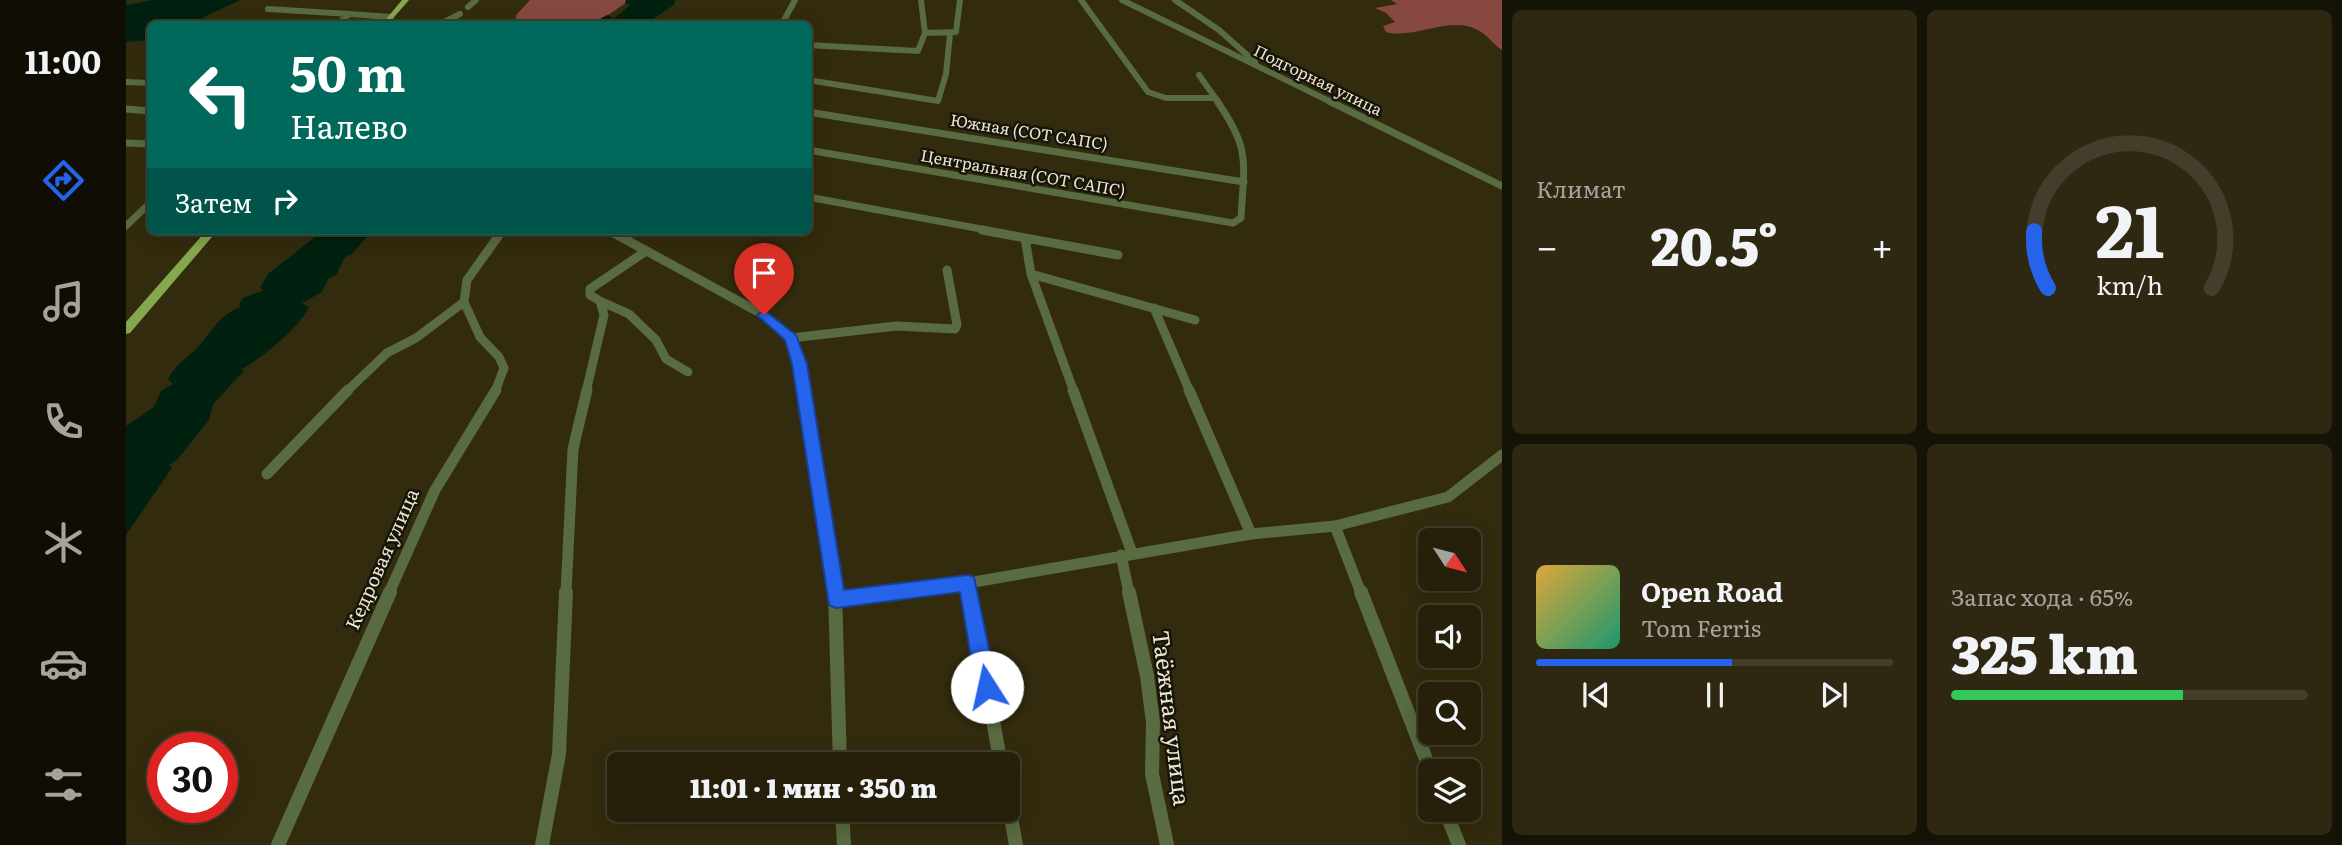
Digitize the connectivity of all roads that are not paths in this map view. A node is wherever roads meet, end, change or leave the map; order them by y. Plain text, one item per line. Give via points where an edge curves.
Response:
1 (406, 0) edge
2 (476, 0) edge
3 (795, 0) edge
4 (921, 0) edge
5 (960, 0) edge
6 (1081, 0) edge
7 (1122, 0) edge
8 (1175, 0) edge
9 (468, 7) dead end
10 (268, 9) dead end
11 (349, 14) junction
12 (460, 14) dead end
13 (391, 17) junction
14 (341, 21) edge
15 (388, 21) edge
16 (446, 21) edge
17 (784, 21) edge
18 (925, 33) junction
19 (950, 34) junction
20 (812, 45) edge
21 (1260, 66) junction
22 (1199, 75) dead end
23 (812, 81) edge
24 (126, 82) edge
25 (147, 83) edge
26 (1215, 98) junction
27 (126, 109) edge
28 (147, 111) edge
29 (812, 113) edge
30 (126, 143) edge
31 (147, 144) edge
32 (812, 151) edge
33 (1244, 182) junction
34 (1502, 187) edge
35 (812, 198) edge
36 (147, 206) edge
37 (126, 226) edge
38 (209, 235) edge
39 (499, 235) edge
40 (617, 235) edge
41 (1025, 238) junction
42 (646, 251) junction
43 (1118, 256) dead end
44 (947, 270) dead end
45 (1031, 274) junction
46 (600, 301) junction
47 (464, 302) junction
48 (1154, 309) junction
49 (1195, 320) dead end
50 (126, 330) edge
51 (791, 338) junction
52 (688, 372) dead end
53 (1502, 454) edge
54 (267, 474) dead end
55 (1335, 526) junction
56 (1251, 534) junction
57 (1126, 554) junction
58 (968, 583) junction
59 (836, 599) junction
60 (840, 752) edge
61 (999, 752) edge
62 (1426, 759) edge
63 (843, 822) edge
64 (1012, 822) edge
65 (1450, 822) edge
66 (278, 845) edge
67 (542, 845) edge
68 (844, 845) edge
69 (1016, 845) edge
70 (1167, 845) edge
71 (1459, 845) edge

1 - 13 main road
2 - 9 street
3 - 17 street
4 - 18 street
5 - 19 street via 958,29
6 - 26 street via 1149,92 1166,98
7 - 21 street, Подгорная улица
8 - 21 street
10 - 11 street
11 - 13 street
11 - 14 street
12 - 16 street
13 - 15 main road
18 - 19 street
18 - 20 street via 918,51
19 - 23 street via 938,101
21 - 34 street, Подгорная улица
22 - 26 street
24 - 25 street
26 - 33 street via 1245,153
27 - 28 street
29 - 33 street, Южная (СОТ САПС)
30 - 31 street
32 - 33 street, Центральная (СОТ САПС) via 1233,223 1241,218
35 - 41 street
36 - 37 street
38 - 50 main road
39 - 47 street via 467,280
40 - 42 street
41 - 43 street
41 - 45 street, Таёжная улица
42 - 46 street via 595,284 590,295
42 - 51 street via 764,315
44 - 51 street via 955,329 896,327
45 - 48 street
45 - 57 street, Таёжная улица
46 - 52 street via 629,314 656,340 666,359
46 - 67 street via 603,328 573,449 559,754
47 - 54 street via 416,338 387,353
47 - 66 street, Кедровая улица via 480,337 504,368 500,384 435,490
48 - 49 street
48 - 56 street
51 - 59 street via 808,403
53 - 55 street via 1448,497
55 - 56 street
55 - 62 street
56 - 57 street
57 - 58 street
57 - 70 street, Таёжная улица via 1153,722 1152,774
58 - 59 street
58 - 61 street
59 - 60 street
63 - 68 street
64 - 69 street
65 - 71 street

